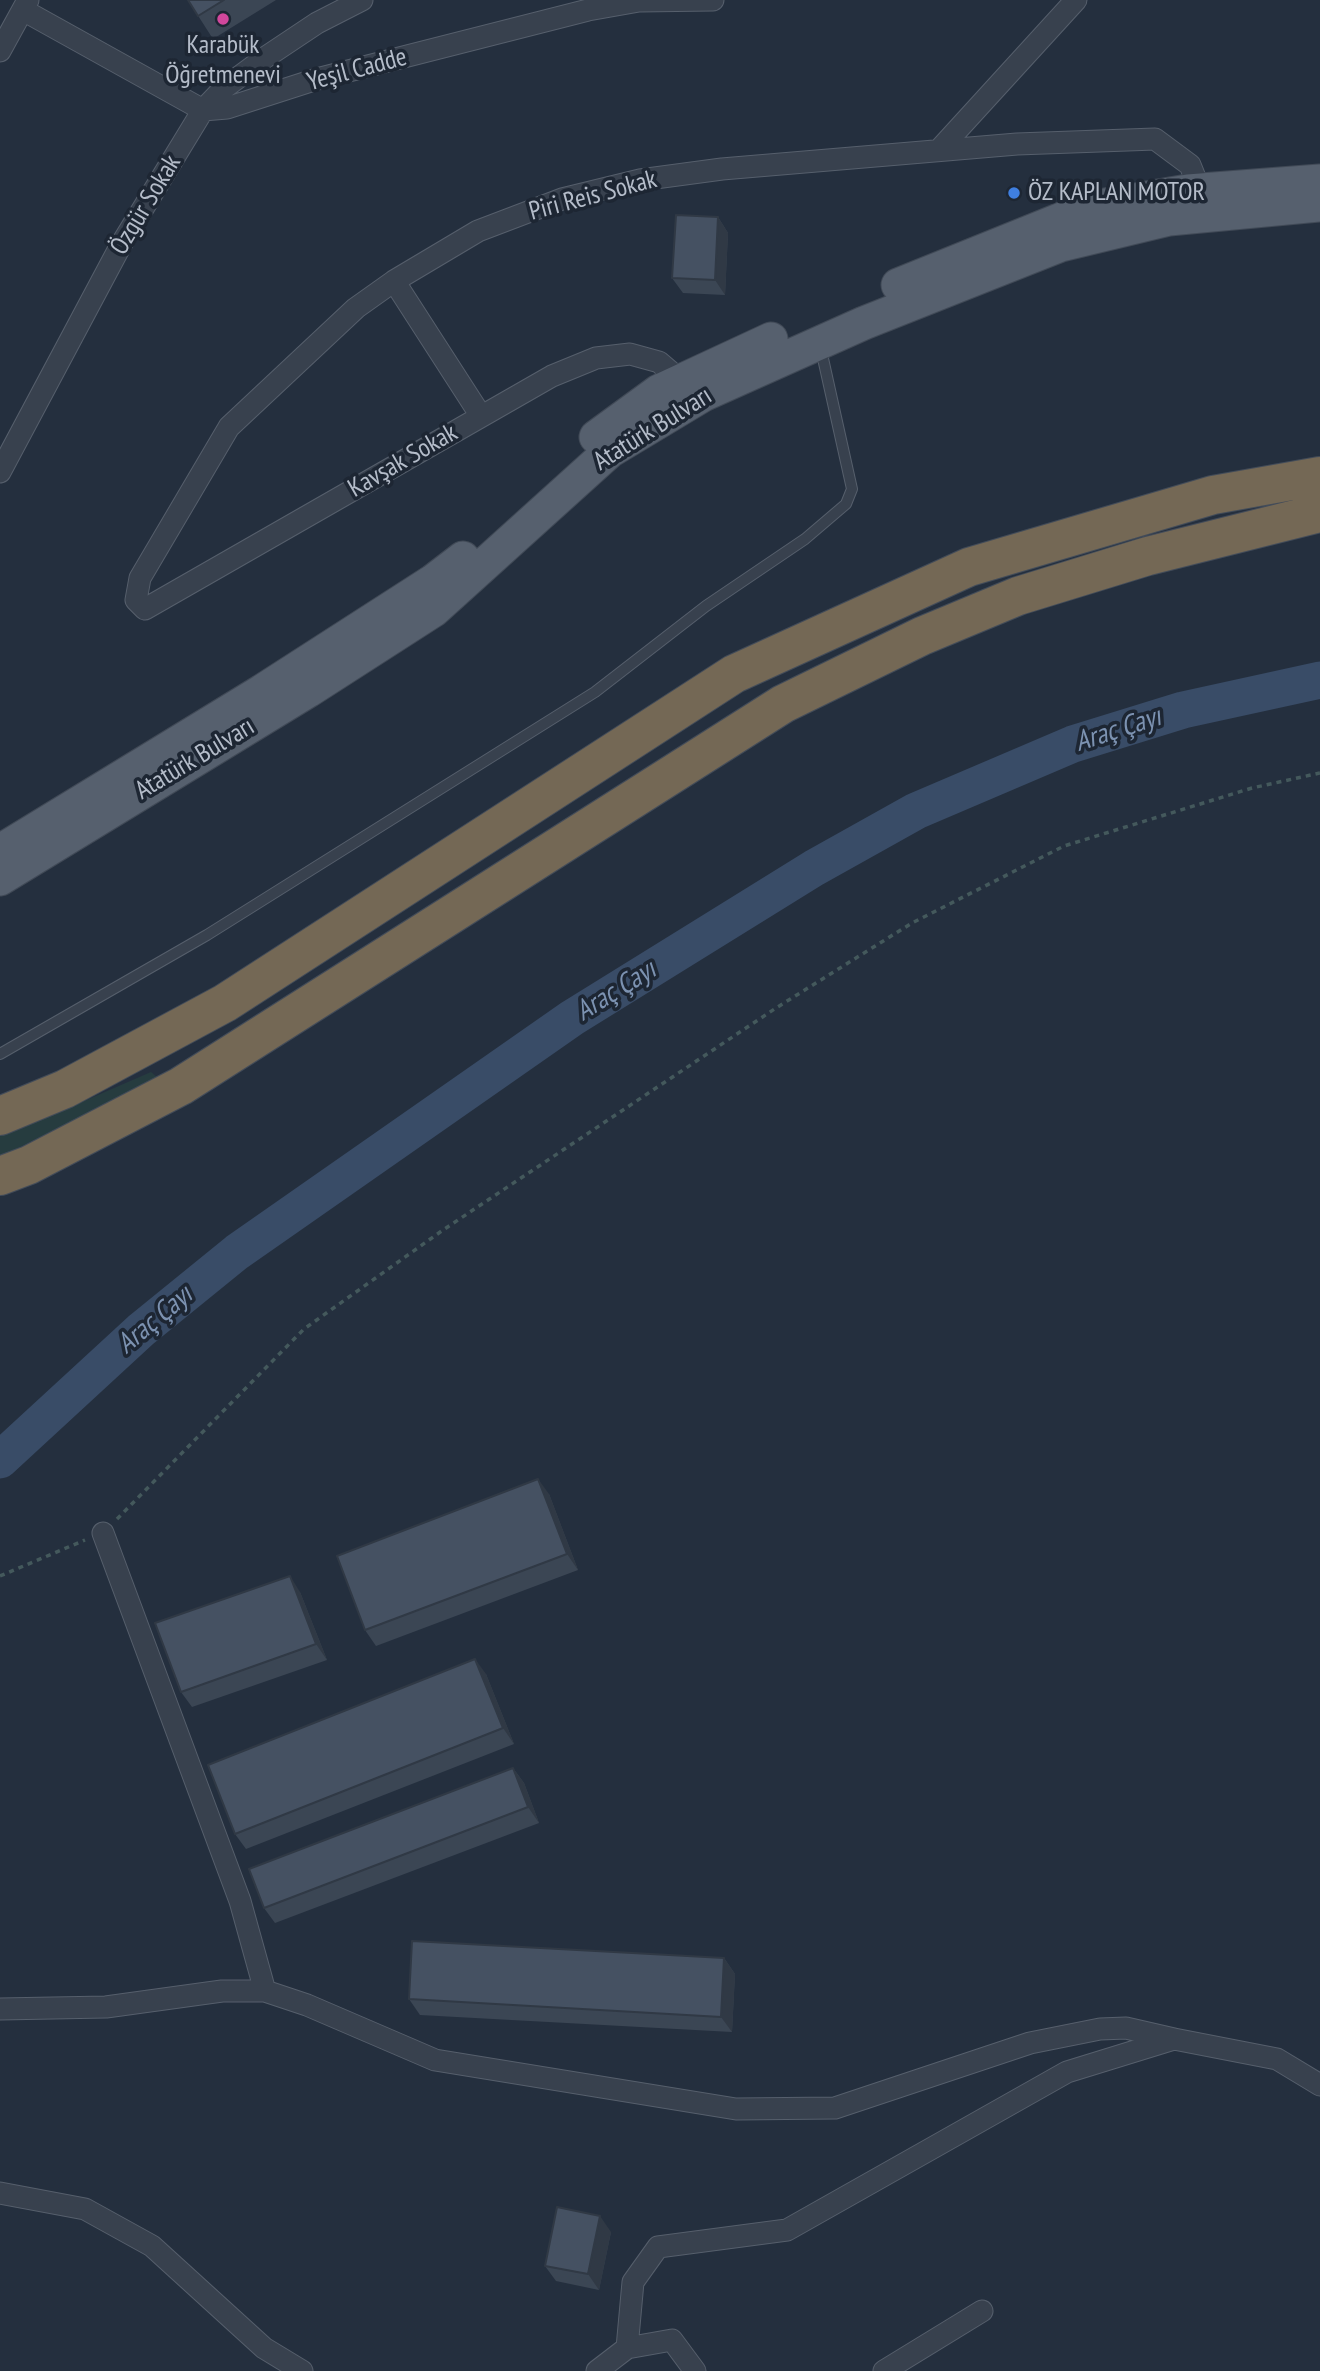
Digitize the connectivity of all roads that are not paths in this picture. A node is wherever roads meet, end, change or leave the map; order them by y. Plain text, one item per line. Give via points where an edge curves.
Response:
1 (362, 0) edge
2 (713, 0) edge
3 (1076, 0) edge
4 (25, 5) edge
5 (0, 51) edge
6 (203, 110) junction
7 (939, 150) junction
8 (1320, 181) edge
9 (1201, 203) junction
10 (1320, 205) edge
11 (394, 281) junction
12 (820, 342) junction
13 (680, 380) junction
14 (481, 416) junction
15 (0, 472) edge
16 (1320, 476) edge
17 (1320, 513) edge
18 (136, 600) joint
19 (0, 851) edge
20 (0, 879) edge
21 (0, 1054) edge
22 (0, 1116) edge
23 (0, 1176) edge
24 (103, 1533) road end
25 (265, 1991) junction
26 (0, 2009) edge
27 (1174, 2039) junction
28 (1319, 2082) edge
29 (0, 2193) edge
30 (982, 2311) dead end
31 (627, 2348) junction
32 (302, 2371) edge
33 (597, 2371) edge
34 (695, 2371) edge
35 (884, 2371) edge

1 - 6 street, Özgür Sokak via 266,57
2 - 6 street, Yeşil Cadde via 639,1 588,10 317,79 227,108
3 - 7 street
4 - 5 street
4 - 6 street
6 - 15 street, Özgür Sokak via 122,243
7 - 9 street, Piri Reis Sokak via 1155,139 1190,165
7 - 11 street, Piri Reis Sokak via 640,180 562,199 478,232
8 - 9 main road, Atatürk Bulvarı
9 - 10 main road, Atatürk Bulvarı
9 - 12 main road, Atatürk Bulvarı via 1169,219 1060,245
9 - 13 main road, Atatürk Bulvarı via 1131,200 1064,218
11 - 14 street
11 - 18 street, Piri Reis Sokak via 356,308 229,427 140,578
12 - 20 main road, Atatürk Bulvarı via 703,395 610,451 434,610
12 - 21 lane via 852,489 846,504 596,692 230,921
13 - 14 street, Kavşak Sokak via 659,362 630,354 596,358 552,376
13 - 19 main road, Atatürk Bulvarı via 611,425 433,581
14 - 18 street, Kavşak Sokak via 145,609
16 - 22 highway via 1213,495 969,567 734,674 225,1003 65,1089
17 - 23 highway via 1148,555 1018,596 922,636 783,704 181,1086
24 - 25 street via 240,1901
25 - 26 street via 222,1991 106,2007
25 - 27 street via 307,2004 435,2060 736,2109 835,2108 1030,2043 1100,2029 1126,2028
27 - 28 street via 1278,2059
27 - 31 street via 1067,2072 788,2230 658,2247 633,2281
29 - 32 street via 85,2209 152,2246 264,2348
30 - 35 street
31 - 33 street
31 - 34 street via 672,2340

